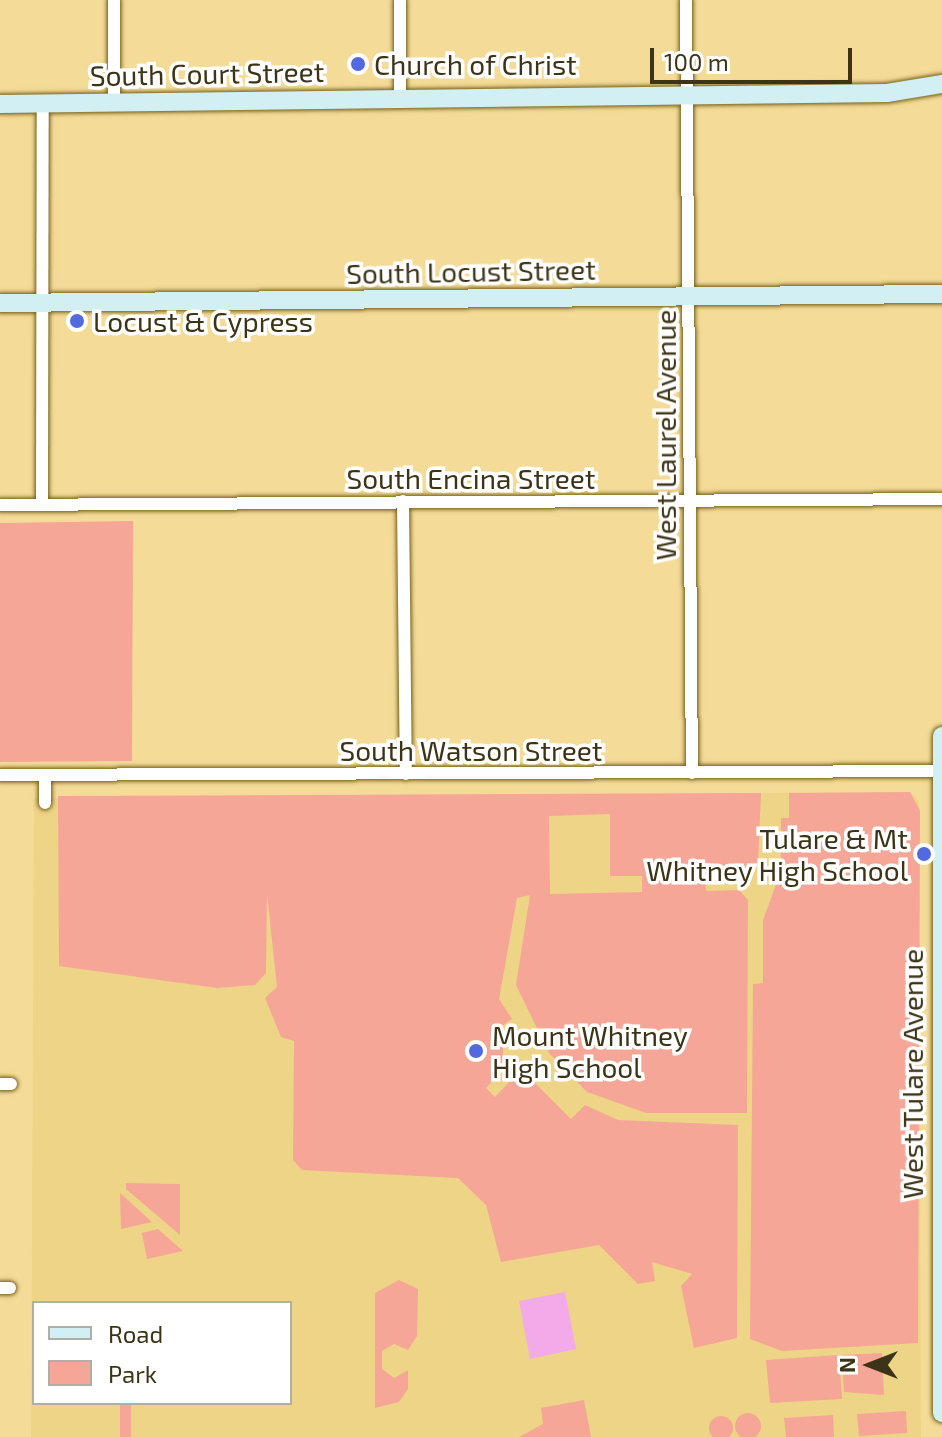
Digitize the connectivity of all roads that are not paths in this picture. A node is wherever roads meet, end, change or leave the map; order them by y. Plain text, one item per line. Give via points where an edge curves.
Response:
1 (114, 0) edge
2 (400, 0) edge
3 (686, 0) edge
4 (942, 84) edge
5 (687, 97) junction
6 (400, 99) junction
7 (114, 102) junction
8 (43, 103) junction
9 (0, 104) edge
10 (942, 294) edge
11 (688, 297) junction
12 (0, 303) edge
13 (43, 303) junction
14 (942, 499) edge
15 (403, 501) junction
16 (688, 501) junction
17 (0, 505) edge
18 (42, 505) junction
19 (942, 736) edge
20 (942, 771) edge
21 (692, 773) junction
22 (406, 774) junction
23 (0, 775) edge
24 (45, 775) junction
25 (45, 803) dead end
26 (941, 1360) edge
27 (942, 1413) edge

1 - 7 street
2 - 6 street
3 - 5 street, West Laurel Avenue
4 - 5 street, South Court Street via 887,93
5 - 6 street, South Court Street
5 - 11 street, West Laurel Avenue
6 - 7 street, South Court Street
7 - 8 street, South Court Street
8 - 9 street, South Court Street
8 - 13 street
10 - 11 street, South Locust Street
11 - 13 street, South Locust Street
11 - 16 street, West Laurel Avenue
12 - 13 street, South Locust Street
13 - 18 street
14 - 16 street, South Encina Street
15 - 16 street, South Encina Street
15 - 18 street, South Encina Street
15 - 22 street
16 - 21 street, West Laurel Avenue
17 - 18 street, South Encina Street
19 - 20 street, West Tulare Avenue
20 - 21 street, South Watson Street
20 - 26 street, West Tulare Avenue
21 - 22 street, South Watson Street
22 - 24 street, South Watson Street
23 - 24 street, South Watson Street
24 - 25 street
26 - 27 street, West Tulare Avenue

